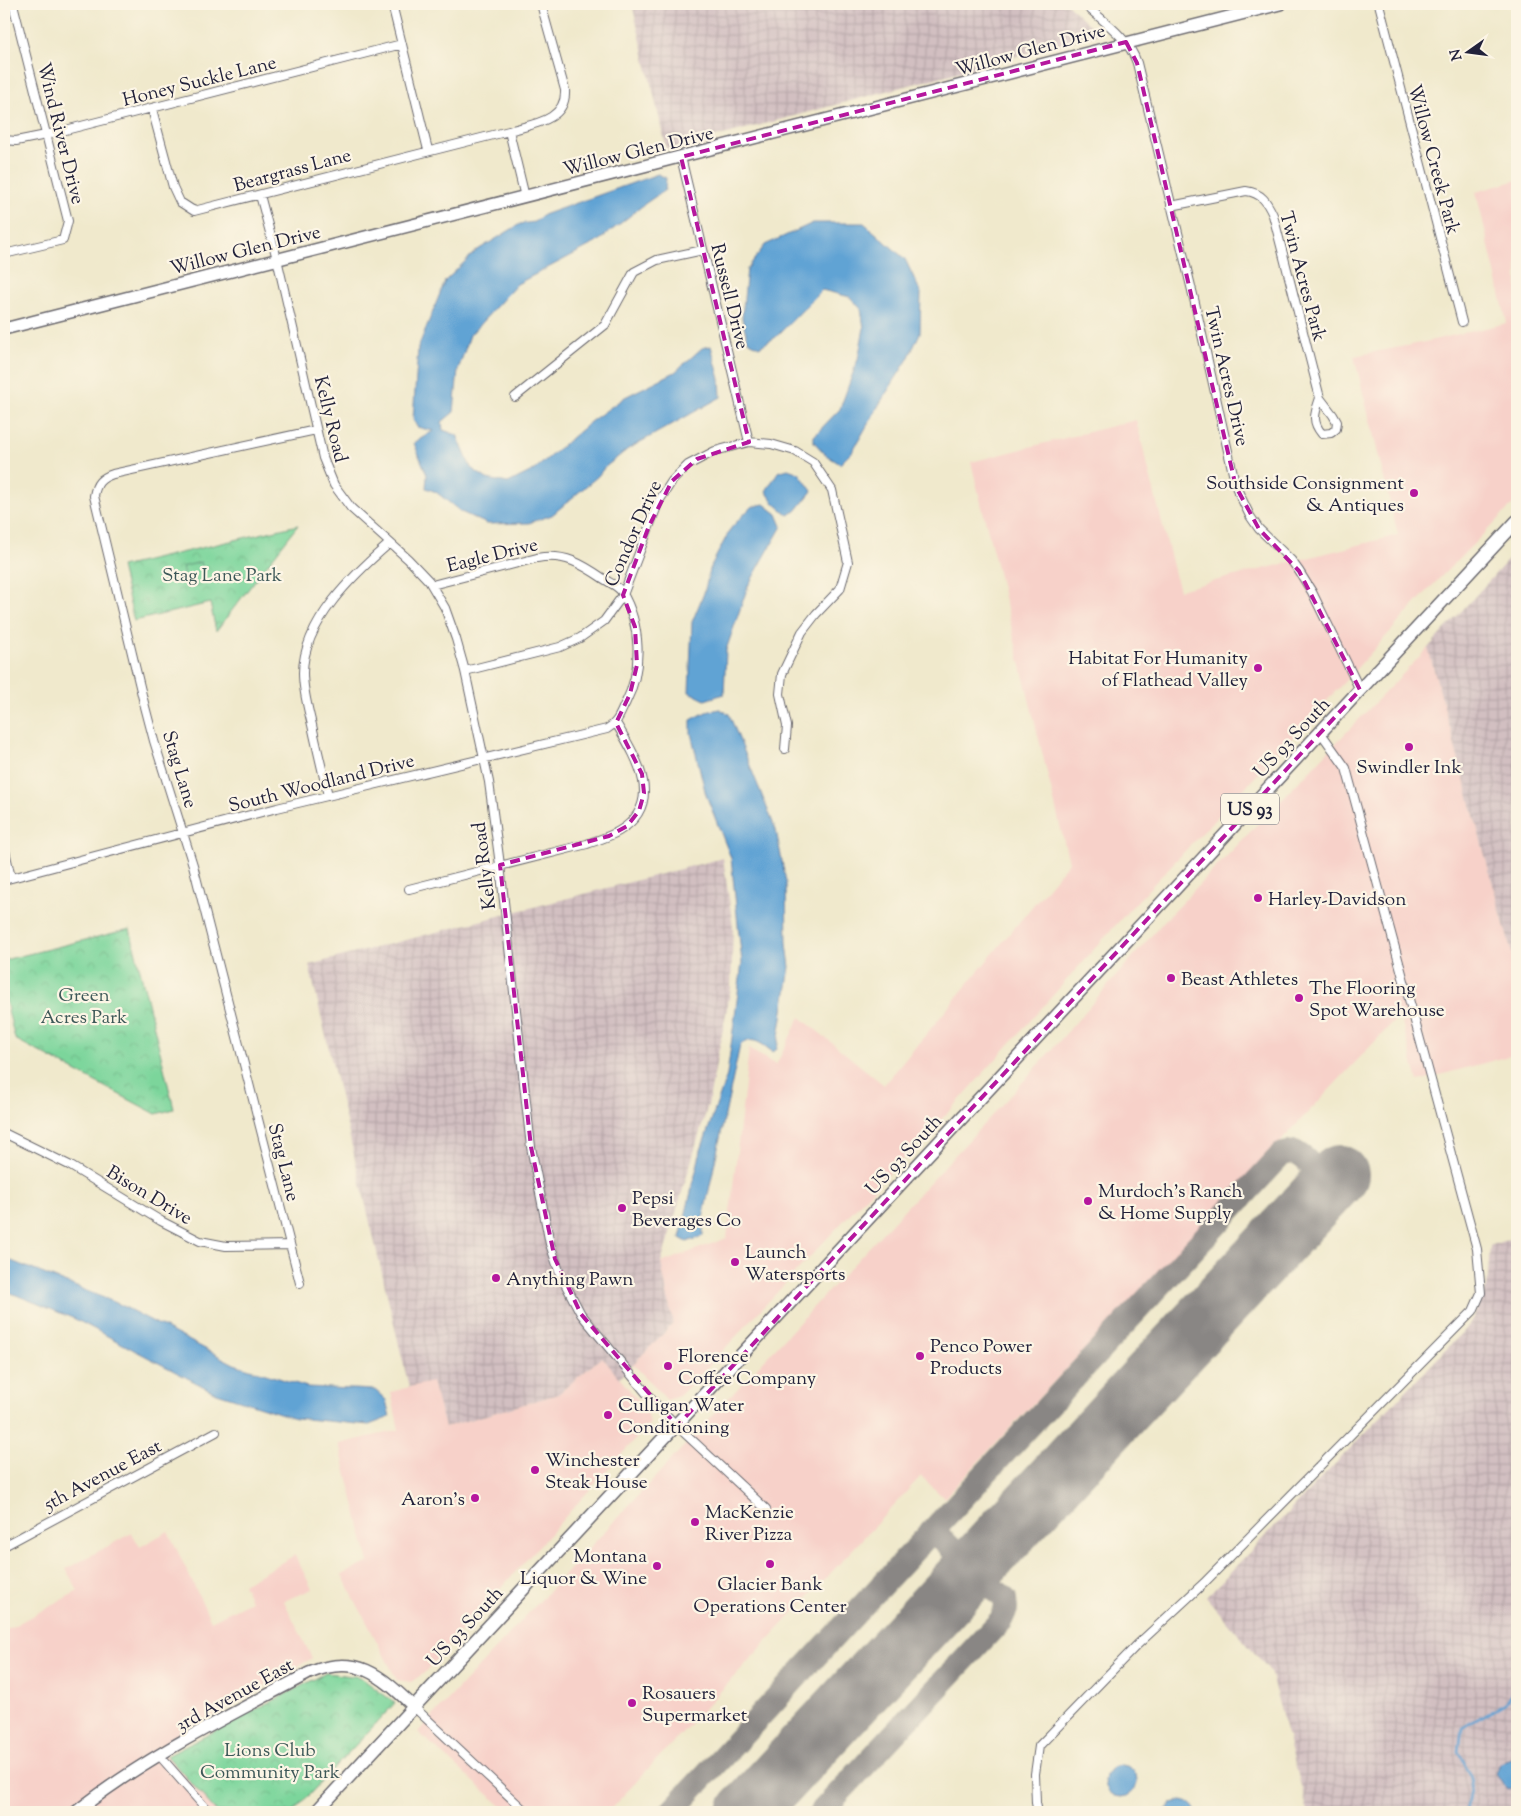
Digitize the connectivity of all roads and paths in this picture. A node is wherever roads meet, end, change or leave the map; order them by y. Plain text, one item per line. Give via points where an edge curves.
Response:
1 (13, 4) edge
2 (392, 4) edge
3 (541, 4) edge
4 (1084, 4) edge
5 (1280, 4) edge
6 (1379, 4) edge
7 (1126, 42) junction
8 (402, 44) junction
9 (152, 109) junction
10 (509, 131) junction
11 (46, 135) junction
12 (4, 140) edge
13 (428, 150) junction
14 (681, 157) junction
15 (260, 194) junction
16 (525, 197) junction
17 (1171, 206) junction
18 (703, 250) junction
19 (4, 254) edge
20 (277, 259) junction
21 (1462, 322) dead end
22 (4, 329) edge
23 (515, 397) dead end
24 (1320, 398) dead end
25 (316, 430) junction
26 (750, 442) junction
27 (1517, 521) edge
28 (390, 543) junction
29 (432, 585) junction
30 (623, 595) junction
31 (465, 671) junction
32 (1360, 690) junction
33 (616, 723) junction
34 (1321, 733) junction
35 (786, 749) dead end
36 (484, 758) junction
37 (328, 796) junction
38 (184, 833) junction
39 (4, 846) edge
40 (500, 865) junction
41 (8, 879) edge
42 (409, 889) dead end
43 (4, 1133) edge
44 (290, 1245) junction
45 (300, 1283) dead end
46 (676, 1426) junction
47 (216, 1432) dead end
48 (766, 1509) dead end
49 (4, 1546) edge
50 (414, 1708) junction
51 (159, 1755) junction
52 (76, 1812) edge
53 (209, 1812) edge
54 (316, 1812) edge
55 (526, 1812) edge
56 (1038, 1812) edge

1 - 11 street, Wind River Drive
2 - 8 street
3 - 10 street, Beargrass Lane via 565,98 561,108 552,116
4 - 7 street
5 - 7 main road, Willow Glen Drive
6 - 21 street, Willow Creek Park
7 - 14 main road, Willow Glen Drive
7 - 17 street, Twin Acres Drive via 1137,63
8 - 9 street, Honey Suckle Lane
8 - 13 street
9 - 11 street, Honey Suckle Lane
9 - 15 street, Beargrass Lane via 180,202 194,211
10 - 13 street, Beargrass Lane
10 - 16 street
11 - 12 street, Honey Suckle Lane
11 - 19 street, Wind River Drive via 68,221 62,240
13 - 15 street, Beargrass Lane
14 - 16 main road, Willow Glen Drive
14 - 18 street, Russell Drive
15 - 20 street, Kelly Road
16 - 20 main road, Willow Glen Drive
17 - 24 street, Twin Acres Park via 1246,191 1265,199 1273,215
17 - 32 street, Twin Acres Drive via 1236,487 1259,528 1291,560 1312,592
18 - 23 street via 657,260 634,272 605,325
18 - 26 street, Russell Drive
20 - 22 main road, Willow Glen Drive
20 - 25 street, Kelly Road
25 - 28 street, Kelly Road via 322,458 338,491 356,513
25 - 38 street, Stag Lane via 113,474 106,476 96,488 96,505 143,698
26 - 30 street, Condor Drive via 727,447 679,472 659,501
26 - 35 street via 795,450 813,462 832,490 848,562 840,589 802,632 782,674 780,694 787,726
27 - 32 main road, US 93 South / US 93
28 - 29 street, Kelly Road
28 - 37 street via 361,569 330,605 305,652 305,696
29 - 30 street, Eagle Drive via 552,556 585,566 621,590
29 - 31 street, Kelly Road via 446,608
30 - 31 street, Condor Drive via 604,621 570,643
30 - 33 street, Eagle Drive via 635,627 637,665 630,694
31 - 36 street, Kelly Road
32 - 34 main road, US 93 South / US 93
33 - 36 street, South Woodland Drive via 607,729
33 - 40 street via 639,765 644,783 643,802 634,819 609,836 587,844
34 - 46 main road, US 93 South / US 93
34 - 56 street via 1346,768 1477,1249 1481,1293 1473,1311 1428,1358 1039,1746 1035,1774
36 - 37 street, South Woodland Drive
36 - 40 street, Kelly Road
37 - 38 street, South Woodland Drive
38 - 41 street, South Woodland Drive
38 - 44 street, Stag Lane
39 - 41 street
40 - 42 street
40 - 46 street, Kelly Road via 531,1147 555,1259 566,1288 586,1320
43 - 44 street, Bison Drive via 69,1165 200,1241 226,1246
44 - 45 street, Stag Lane
46 - 48 street, Kelly Road
46 - 50 main road, US 93 South / US 93
47 - 49 street, 5th Avenue East
50 - 51 main road, 3rd Avenue East via 375,1674 363,1668 334,1665 308,1673
50 - 54 main road, US 93 South / US 93
50 - 55 street
51 - 52 main road, 3rd Avenue East
51 - 53 street

